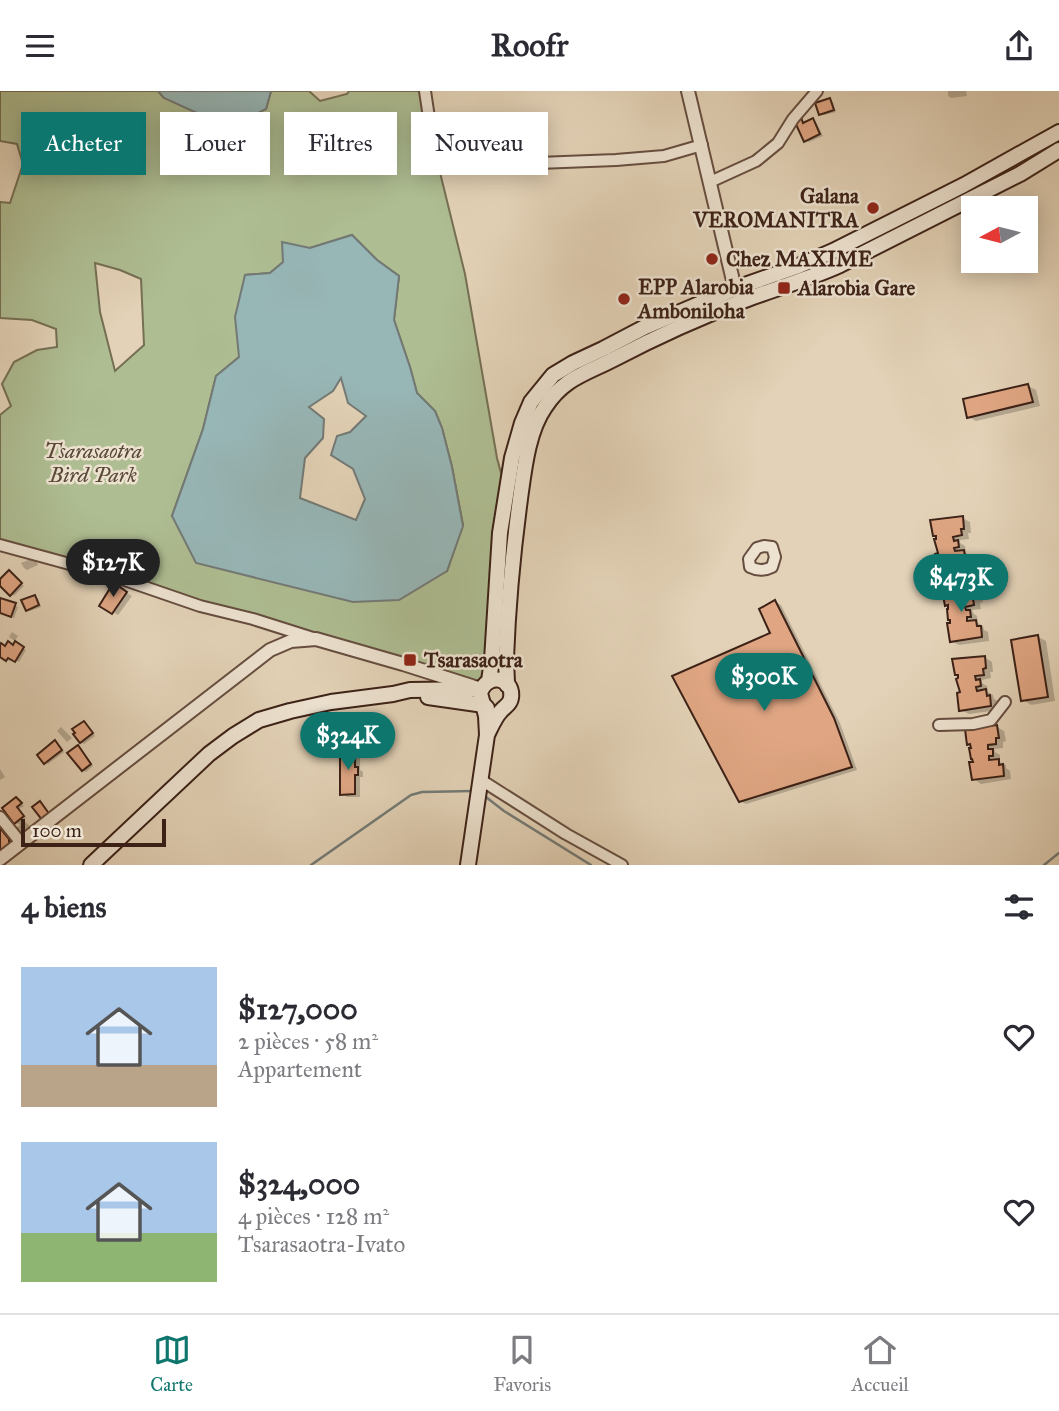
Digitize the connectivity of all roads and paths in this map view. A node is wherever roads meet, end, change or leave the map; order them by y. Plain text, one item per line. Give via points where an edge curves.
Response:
1 (425, 91) edge
2 (688, 91) edge
3 (817, 91) edge
4 (1059, 132) edge
5 (702, 145) junction
6 (1059, 150) edge
7 (710, 182) junction
8 (739, 297) junction
9 (0, 545) edge
10 (316, 639) junction
11 (426, 671) junction
12 (485, 685) junction
13 (507, 685) junction
14 (421, 689) junction
15 (393, 694) junction
16 (1005, 702) dead end
17 (484, 705) junction
18 (502, 710) junction
19 (939, 725) dead end
20 (487, 735) junction
21 (481, 780) junction
22 (0, 817) edge
23 (20, 843) junction
24 (0, 859) edge
25 (91, 865) edge
26 (468, 865) edge
27 (622, 865) edge

1 - 5 street via 433,144 446,160 459,163 616,160 664,156
2 - 5 street
3 - 7 street via 778,143 756,161
4 - 8 main road via 964,185
5 - 7 street
6 - 8 main road via 840,265
7 - 8 street
8 - 12 main road via 645,327 573,363 553,376 531,402 512,458 502,520 492,660
8 - 13 main road via 579,375 562,386 543,409 529,445 522,487
9 - 10 street
10 - 11 street
10 - 23 street via 291,641 270,650
11 - 12 street
11 - 14 street
12 - 13 main road via 499,679
12 - 14 main road
12 - 17 main road via 480,698
13 - 18 main road via 511,699
14 - 15 main road
15 - 17 main road
15 - 25 main road via 331,702 259,720 209,754
16 - 19 street via 991,720
17 - 18 main road
17 - 20 main road
18 - 20 main road
20 - 21 main road
21 - 26 main road
21 - 27 street
22 - 23 street
23 - 24 street

